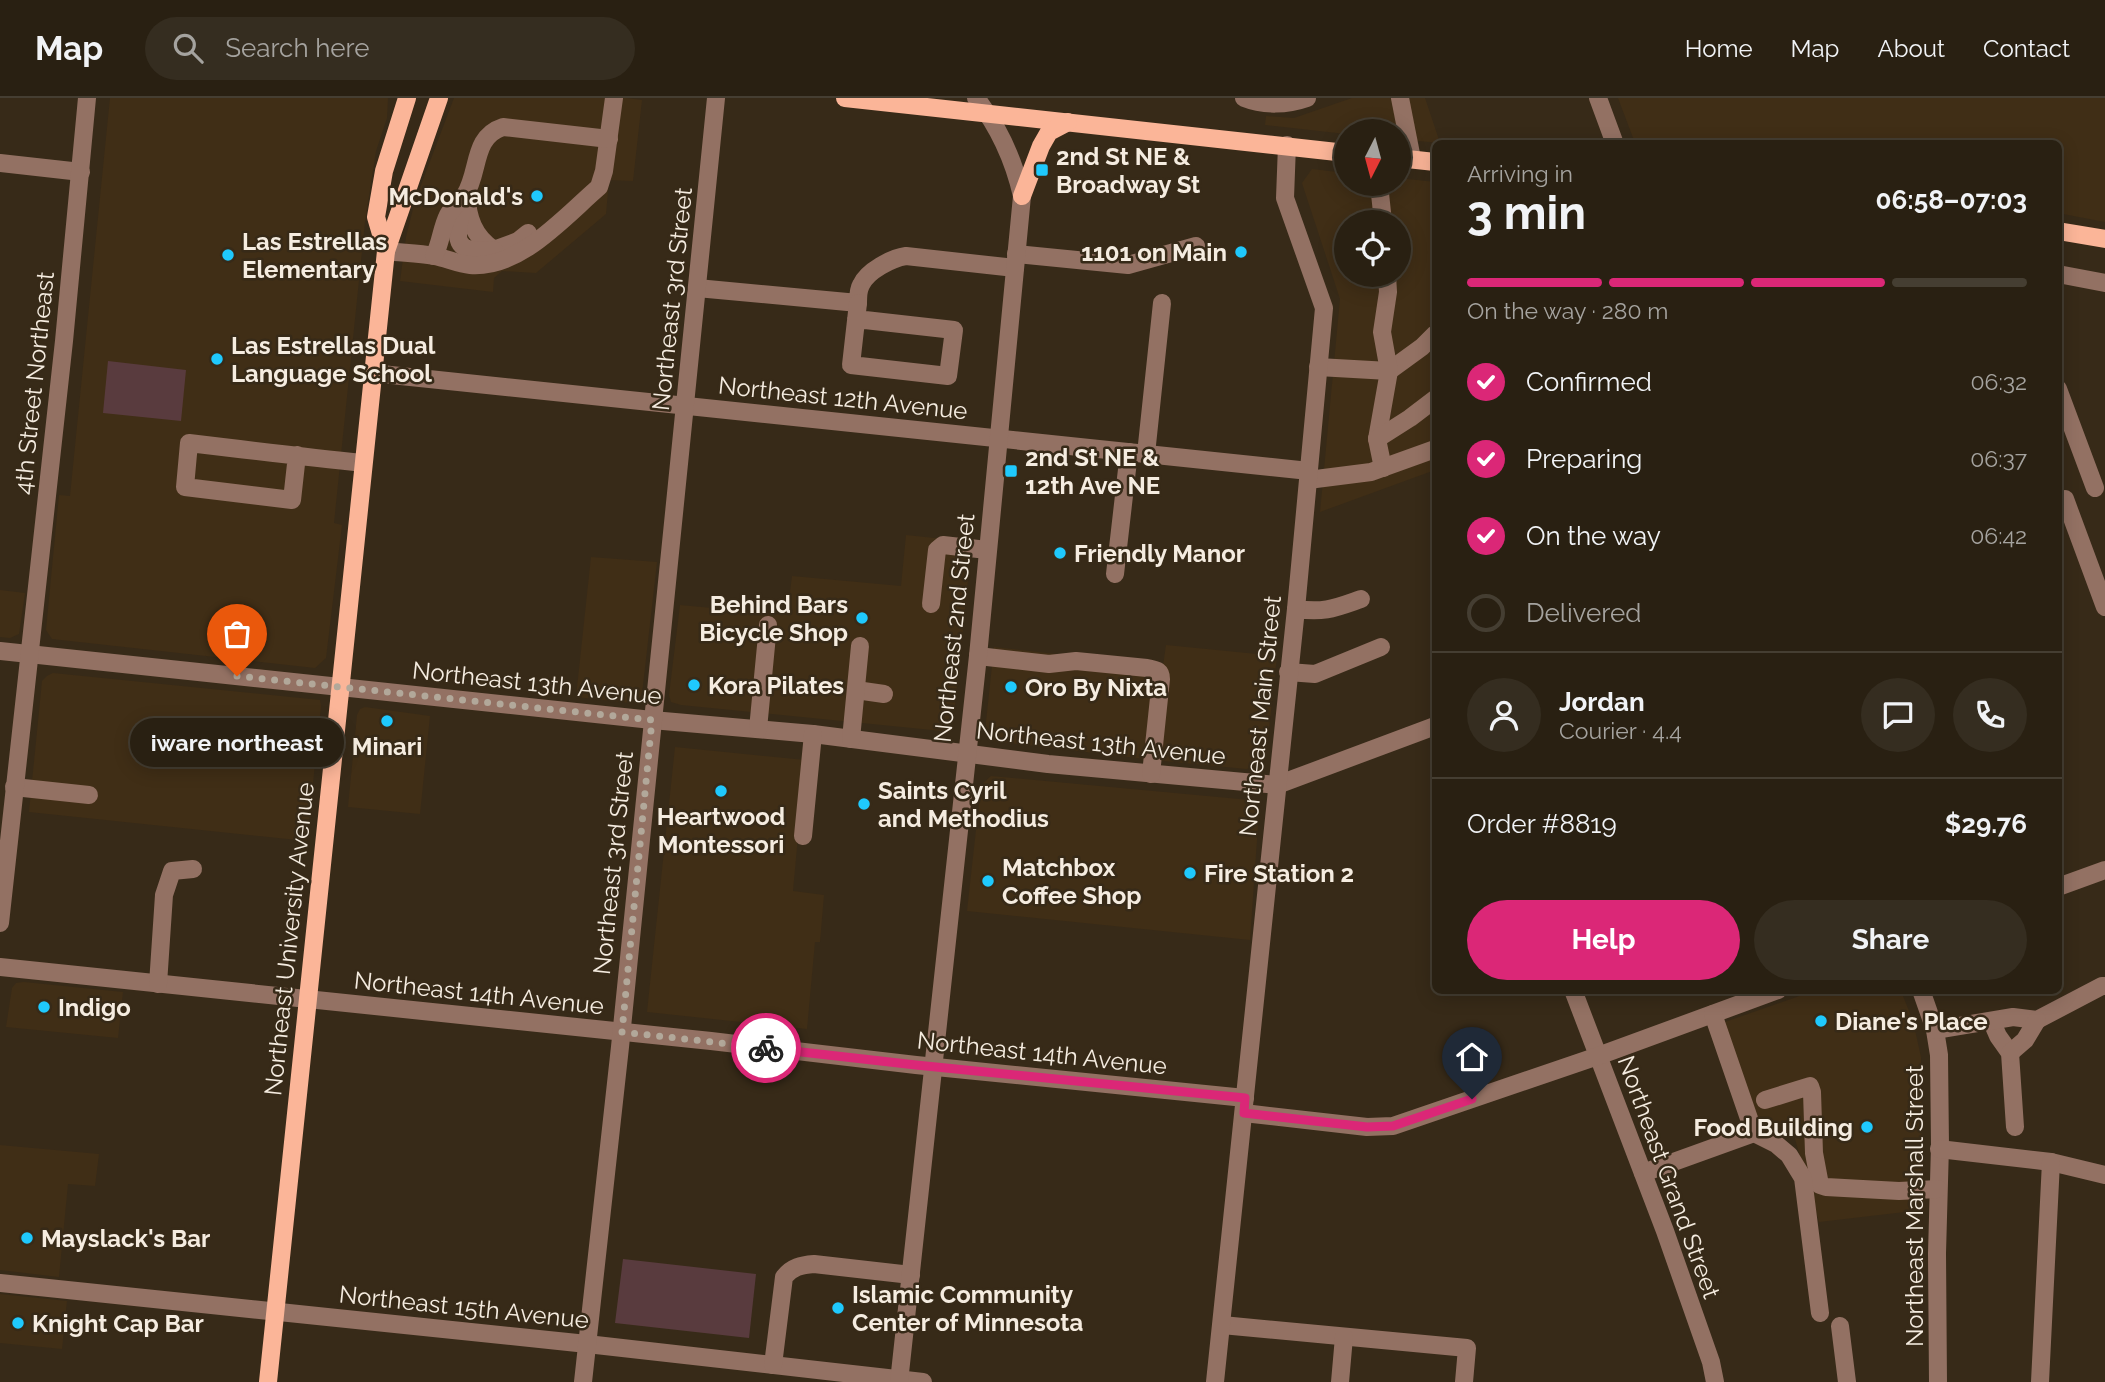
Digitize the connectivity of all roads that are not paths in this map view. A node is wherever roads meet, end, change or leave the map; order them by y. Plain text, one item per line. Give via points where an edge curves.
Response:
1 (87, 98) edge
2 (407, 98) edge
3 (439, 98) edge
4 (614, 98) edge
5 (716, 98) edge
6 (845, 98) edge
7 (976, 98) edge
8 (1307, 98) edge
9 (1400, 98) edge
10 (1598, 98) edge
11 (1252, 99) edge
12 (988, 113) junction
13 (1402, 119) edge
14 (1069, 121) junction
15 (610, 138) junction
16 (1614, 140) edge
17 (1287, 145) junction
18 (1334, 151) edge
19 (1411, 160) edge
20 (1432, 162) edge
21 (0, 163) edge
22 (81, 172) junction
23 (604, 172) junction
24 (466, 194) junction
25 (1022, 195) junction
26 (2062, 232) edge
27 (2105, 239) edge
28 (1196, 246) dead end
29 (386, 251) junction
30 (434, 256) junction
31 (1015, 261) junction
32 (2062, 275) edge
33 (2105, 283) edge
34 (1388, 287) edge
35 (697, 288) junction
36 (1161, 303) dead end
37 (857, 311) junction
38 (1432, 337) edge
39 (1318, 367) junction
40 (1389, 371) junction
41 (372, 373) junction
42 (2062, 398) edge
43 (1432, 401) edge
44 (685, 406) junction
45 (999, 439) junction
46 (1377, 439) junction
47 (1432, 450) edge
48 (1137, 453) junction
49 (297, 455) junction
50 (363, 463) junction
51 (1383, 468) junction
52 (1309, 475) junction
53 (2100, 486) edge
54 (2062, 501) edge
55 (987, 550) junction
56 (1115, 573) dead end
57 (1361, 599) dead end
58 (931, 604) dead end
59 (2105, 607) edge
60 (1296, 609) junction
61 (768, 625) dead end
62 (860, 646) dead end
63 (1381, 647) dead end
64 (0, 651) edge
65 (29, 654) junction
66 (978, 656) junction
67 (1288, 672) junction
68 (339, 688) junction
69 (856, 690) junction
70 (884, 694) dead end
71 (652, 720) junction
72 (1432, 727) edge
73 (758, 729) junction
74 (813, 734) junction
75 (851, 738) junction
76 (966, 754) junction
77 (1151, 774) junction
78 (1277, 785) junction
79 (13, 788) junction
80 (89, 795) dead end
81 (803, 836) dead end
82 (193, 869) dead end
83 (2105, 870) edge
84 (2062, 886) edge
85 (0, 923) edge
86 (0, 967) edge
87 (158, 984) junction
88 (2105, 986) edge
89 (1575, 994) edge
90 (1922, 994) edge
91 (1748, 996) edge
92 (308, 1000) junction
93 (1713, 1014) junction
94 (2037, 1020) junction
95 (1992, 1022) junction
96 (1935, 1030) junction
97 (622, 1032) junction
98 (2010, 1054) junction
99 (1598, 1056) junction
100 (934, 1067) junction
101 (1765, 1100) dead end
102 (1244, 1106) junction
103 (2015, 1127) dead end
104 (1754, 1133) junction
105 (1940, 1149) junction
106 (2051, 1161) junction
107 (1643, 1173) junction
108 (2105, 1175) edge
109 (1938, 1189) junction
110 (911, 1275) junction
111 (0, 1283) edge
112 (275, 1312) junction
113 (1820, 1312) dead end
114 (1222, 1325) junction
115 (1840, 1326) dead end
116 (1344, 1337) junction
117 (587, 1344) junction
118 (773, 1365) junction
119 (900, 1381) edge
120 (268, 1382) edge
121 (583, 1382) edge
122 (923, 1382) edge
123 (1215, 1382) edge
124 (1340, 1382) edge
125 (1464, 1382) edge
126 (1715, 1382) edge
127 (1847, 1382) edge
128 (1938, 1382) edge
129 (2040, 1382) edge

1 - 22 street, 4th Street Northeast
2 - 29 main road, Northeast University Avenue via 384,171 376,217
3 - 29 main road, Northeast University Avenue
4 - 15 street
5 - 35 street, Northeast 3rd Street
6 - 12 main road
7 - 12 street, Northeast 2nd Street
8 - 11 street via 1285,104
9 - 13 street
10 - 16 street
12 - 14 main road
12 - 25 street, Northeast 2nd Street via 1017,170
14 - 17 main road
14 - 25 main road via 1049,132
15 - 23 street
15 - 24 street via 503,127 491,131
17 - 18 main road
17 - 39 street, Northeast Main Street via 1285,198 1324,308
19 - 20 main road
21 - 22 street
22 - 65 street, 4th Street Northeast
23 - 24 street via 518,241 494,250 467,250 459,241
23 - 30 street via 600,187 510,259 470,265
24 - 30 street via 449,213
25 - 31 street, Northeast 2nd Street
26 - 27 main road
28 - 31 street via 1128,265
29 - 30 street
29 - 41 main road, Northeast University Avenue
31 - 37 street via 896,257 864,280
31 - 45 street, Northeast 2nd Street
32 - 33 street
34 - 40 street via 1382,332
35 - 37 street
35 - 44 street, Northeast 3rd Street
36 - 48 street
37 - 37 street via 851,365 948,376 954,330
38 - 40 street
39 - 40 street
39 - 52 street, Northeast Main Street
40 - 46 street
41 - 44 street, Northeast 12th Avenue
41 - 50 main road, Northeast University Avenue
42 - 53 street
43 - 46 street
44 - 45 street, Northeast 12th Avenue
44 - 71 street, Northeast 3rd Street
45 - 48 street, Northeast 12th Avenue
45 - 55 street, Northeast 2nd Street
46 - 51 street
47 - 51 street, Northeast 12th Avenue
48 - 52 street, Northeast 12th Avenue
48 - 56 street
49 - 49 street via 188,443 185,487 292,499
49 - 50 street
50 - 68 main road, Northeast University Avenue
51 - 52 street, Northeast 12th Avenue
52 - 60 street, Northeast Main Street
53 - 54 street
54 - 59 street
55 - 58 street via 943,545 937,550
55 - 66 street, Northeast 2nd Street
57 - 60 street via 1316,612
60 - 67 street, Northeast Main Street
61 - 73 street
62 - 69 street
63 - 67 street via 1315,674
64 - 65 street, Northeast 13th Avenue
65 - 68 street, Northeast 13th Avenue
65 - 79 street, 4th Street Northeast
66 - 76 street, Northeast 2nd Street
66 - 77 street via 1158,671 1161,679
67 - 78 street, Northeast Main Street
68 - 71 street, Northeast 13th Avenue
68 - 92 main road, Northeast University Avenue
69 - 70 street
69 - 75 street
71 - 73 street, Northeast 13th Avenue
71 - 97 street, Northeast 3rd Street
72 - 78 street, Northeast 13th Avenue
73 - 74 street, Northeast 13th Avenue
74 - 75 street, Northeast 13th Avenue
74 - 81 street
75 - 76 street, Northeast 13th Avenue
76 - 77 street, Northeast 13th Avenue
76 - 100 street, Northeast 2nd Street
77 - 78 street, Northeast 13th Avenue
78 - 102 street, Northeast Main Street
79 - 80 street
79 - 85 street, 4th Street Northeast
82 - 87 street via 172,870 167,881
83 - 84 street
86 - 87 street, Northeast 14th Avenue
87 - 92 street, Northeast 14th Avenue
88 - 94 street
89 - 99 street, Northeast Grand Street
90 - 96 street, Northeast Marshall Street
91 - 93 street, Northeast 14th Avenue
92 - 97 street, Northeast 14th Avenue
92 - 112 main road, Northeast University Avenue
93 - 99 street, Northeast 14th Avenue
93 - 104 street
94 - 95 street via 2013,1017
94 - 98 street
95 - 96 street
95 - 98 street
96 - 105 street, Northeast Marshall Street
97 - 100 street, Northeast 14th Avenue
97 - 117 street, Northeast 3rd Street
98 - 103 street
99 - 102 street, Northeast 14th Avenue via 1393,1126 1367,1127
99 - 107 street, Northeast Grand Street
100 - 102 street, Northeast 14th Avenue
100 - 110 street, Northeast 2nd Street
101 - 109 street via 1810,1086 1820,1185
102 - 114 street, Northeast Main Street
104 - 107 street
104 - 113 street via 1789,1155 1803,1178
105 - 106 street
105 - 109 street, Northeast Marshall Street
106 - 108 street
106 - 129 street
107 - 126 street, Northeast Grand Street
109 - 128 street, Northeast Marshall Street
110 - 118 street via 814,1264 790,1270 784,1277
110 - 119 street, Northeast 2nd Street
111 - 112 street, Northeast 15th Avenue
112 - 117 street, Northeast 15th Avenue
112 - 120 main road, Northeast University Avenue
114 - 116 street
114 - 123 street, Northeast Main Street
115 - 127 street
116 - 124 street
116 - 125 street via 1467,1348
117 - 118 street, Northeast 15th Avenue
117 - 121 street, Northeast 3rd Street
118 - 119 street, Northeast 15th Avenue
119 - 122 street, Northeast 15th Avenue

